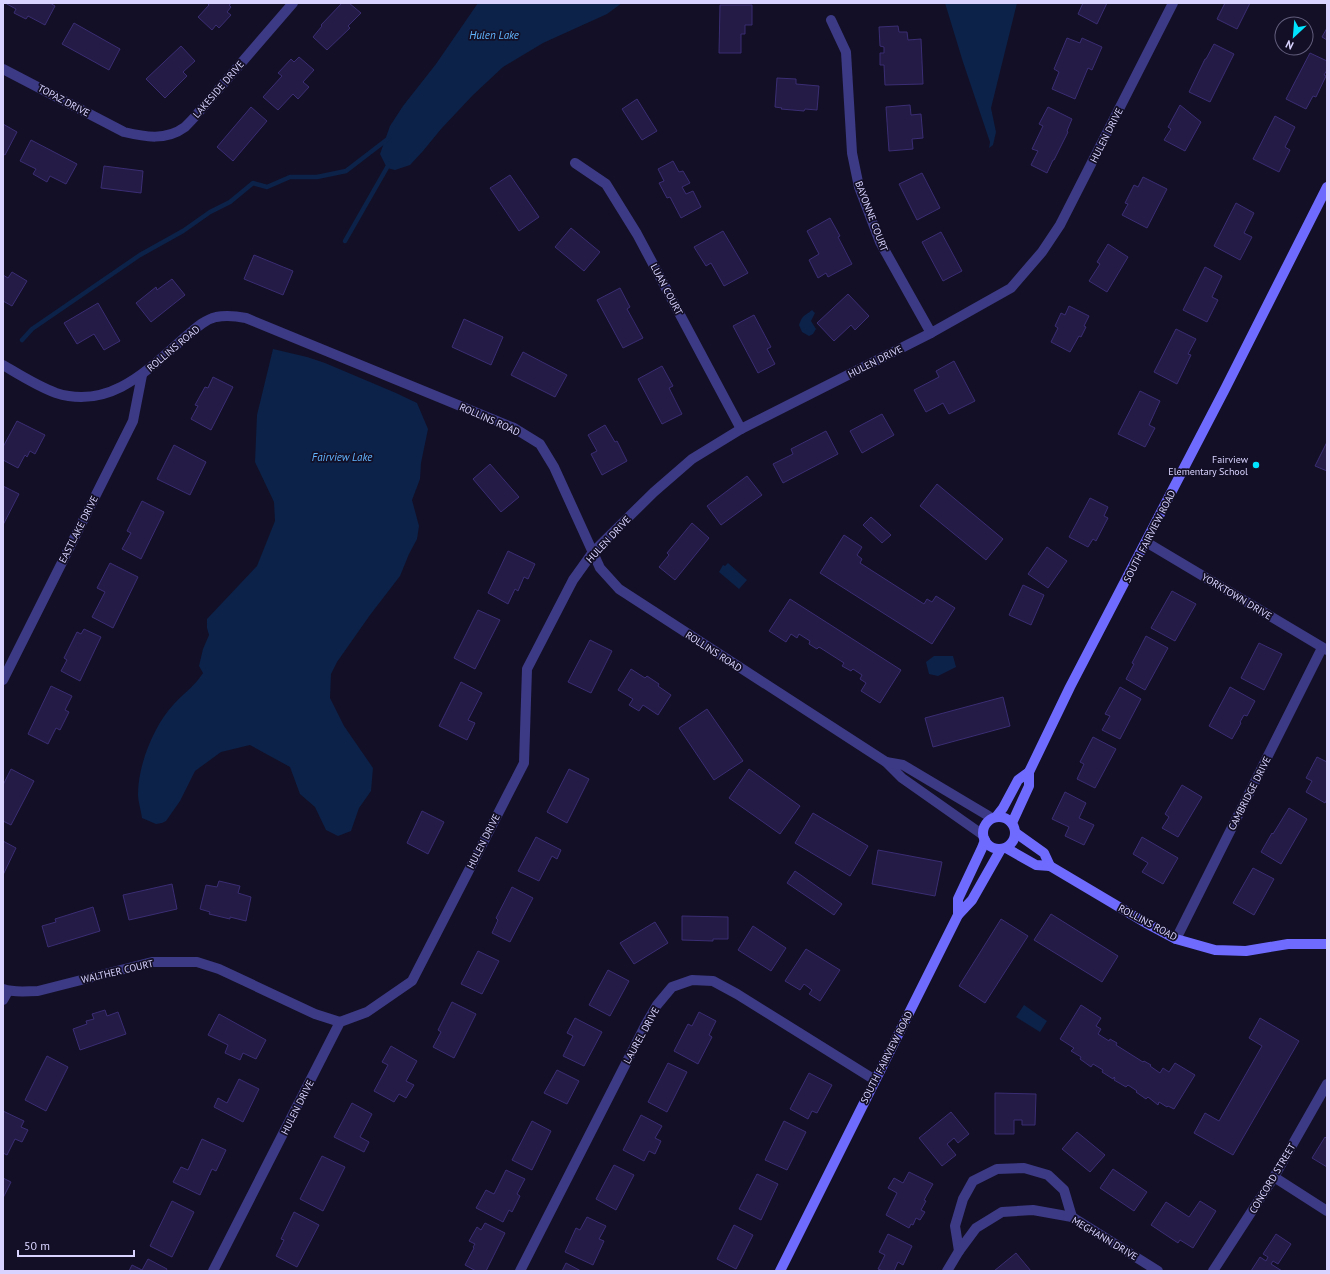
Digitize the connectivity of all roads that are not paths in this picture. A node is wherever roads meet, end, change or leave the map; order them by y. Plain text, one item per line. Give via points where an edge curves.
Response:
1 (293, 3) edge
2 (1173, 3) edge
3 (831, 20) dead end
4 (3, 69) edge
5 (124, 132) joint
6 (575, 163) dead end
7 (1327, 187) edge
8 (931, 333) junction
9 (3, 365) edge
10 (142, 375) junction
11 (741, 430) junction
12 (1146, 542) junction
13 (593, 552) junction
14 (1325, 649) edge
15 (3, 680) edge
16 (886, 762) junction
17 (1029, 772) junction
18 (994, 818) junction
19 (1014, 828) junction
20 (984, 837) junction
21 (1003, 848) junction
22 (1050, 866) junction
23 (958, 915) junction
24 (1176, 938) junction
25 (1327, 944) edge
26 (4, 993) edge
27 (340, 1022) junction
28 (875, 1080) junction
29 (1327, 1084) edge
30 (1274, 1178) junction
31 (1327, 1211) edge
32 (1072, 1217) junction
33 (958, 1251) junction
34 (213, 1271) edge
35 (520, 1271) edge
36 (780, 1271) edge
37 (947, 1271) edge
38 (1158, 1271) edge
39 (1213, 1271) edge

1 - 5 street, LAKESIDE DRIVE via 184,127 164,136 143,137
2 - 8 street, HULEN DRIVE via 1060,224 1042,252 1011,288
3 - 8 street, BAYONNE COURT via 846,52 852,153 859,187 880,242
4 - 5 street, TOPAZ DRIVE
6 - 11 street, LUAN COURT via 606,184 633,227
7 - 12 street, SOUTH FAIRVIEW ROAD
8 - 11 street, HULEN DRIVE
9 - 10 street, ROLLINS ROAD via 33,384 58,393 83,397 109,393
10 - 13 street, ROLLINS ROAD via 200,325 215,317 232,315 246,318 514,428 540,444 554,467
10 - 15 street, EASTLAKE DRIVE via 133,421
11 - 13 street, HULEN DRIVE via 692,459
12 - 14 street, YORKTOWN DRIVE
12 - 17 street, SOUTH FAIRVIEW ROAD
13 - 16 street, ROLLINS ROAD via 600,568 619,589
13 - 27 street, HULEN DRIVE via 573,580 527,669 524,763 412,981 367,1012
14 - 24 street, CAMBRIDGE DRIVE
16 - 18 street, ROLLINS ROAD via 903,765
16 - 20 street, ROLLINS ROAD via 902,778
17 - 18 street via 1018,780 1003,808
17 - 19 street, SOUTH FAIRVIEW ROAD via 1029,786
18 - 19 street via 1005,818
18 - 20 street via 985,826
19 - 21 street via 1013,842
19 - 22 street, ROLLINS ROAD via 1044,853
20 - 21 street via 991,847
20 - 23 street via 982,848 958,899
21 - 22 street, ROLLINS ROAD via 1036,865
21 - 23 street, SOUTH FAIRVIEW ROAD via 972,900
22 - 24 street, ROLLINS ROAD
23 - 28 street, SOUTH FAIRVIEW ROAD
24 - 25 street, ROLLINS ROAD via 1215,950 1246,951 1288,944
26 - 27 street, WALTHER COURT via 38,991 152,962 197,962 314,1014
27 - 34 street, HULEN DRIVE
28 - 35 street, LAUREL DRIVE via 713,981 692,980 672,987 646,1024
28 - 36 street, SOUTH FAIRVIEW ROAD
29 - 30 street, CONCORD STREET
30 - 31 street
30 - 39 street, CONCORD STREET
32 - 33 street, MEGHANN DRIVE via 1033,1210 1002,1212 976,1228
32 - 33 street via 1064,1190 1048,1175 1024,1168 997,1169 973,1181 963,1199 955,1226
32 - 38 street, MEGHANN DRIVE
33 - 37 street

